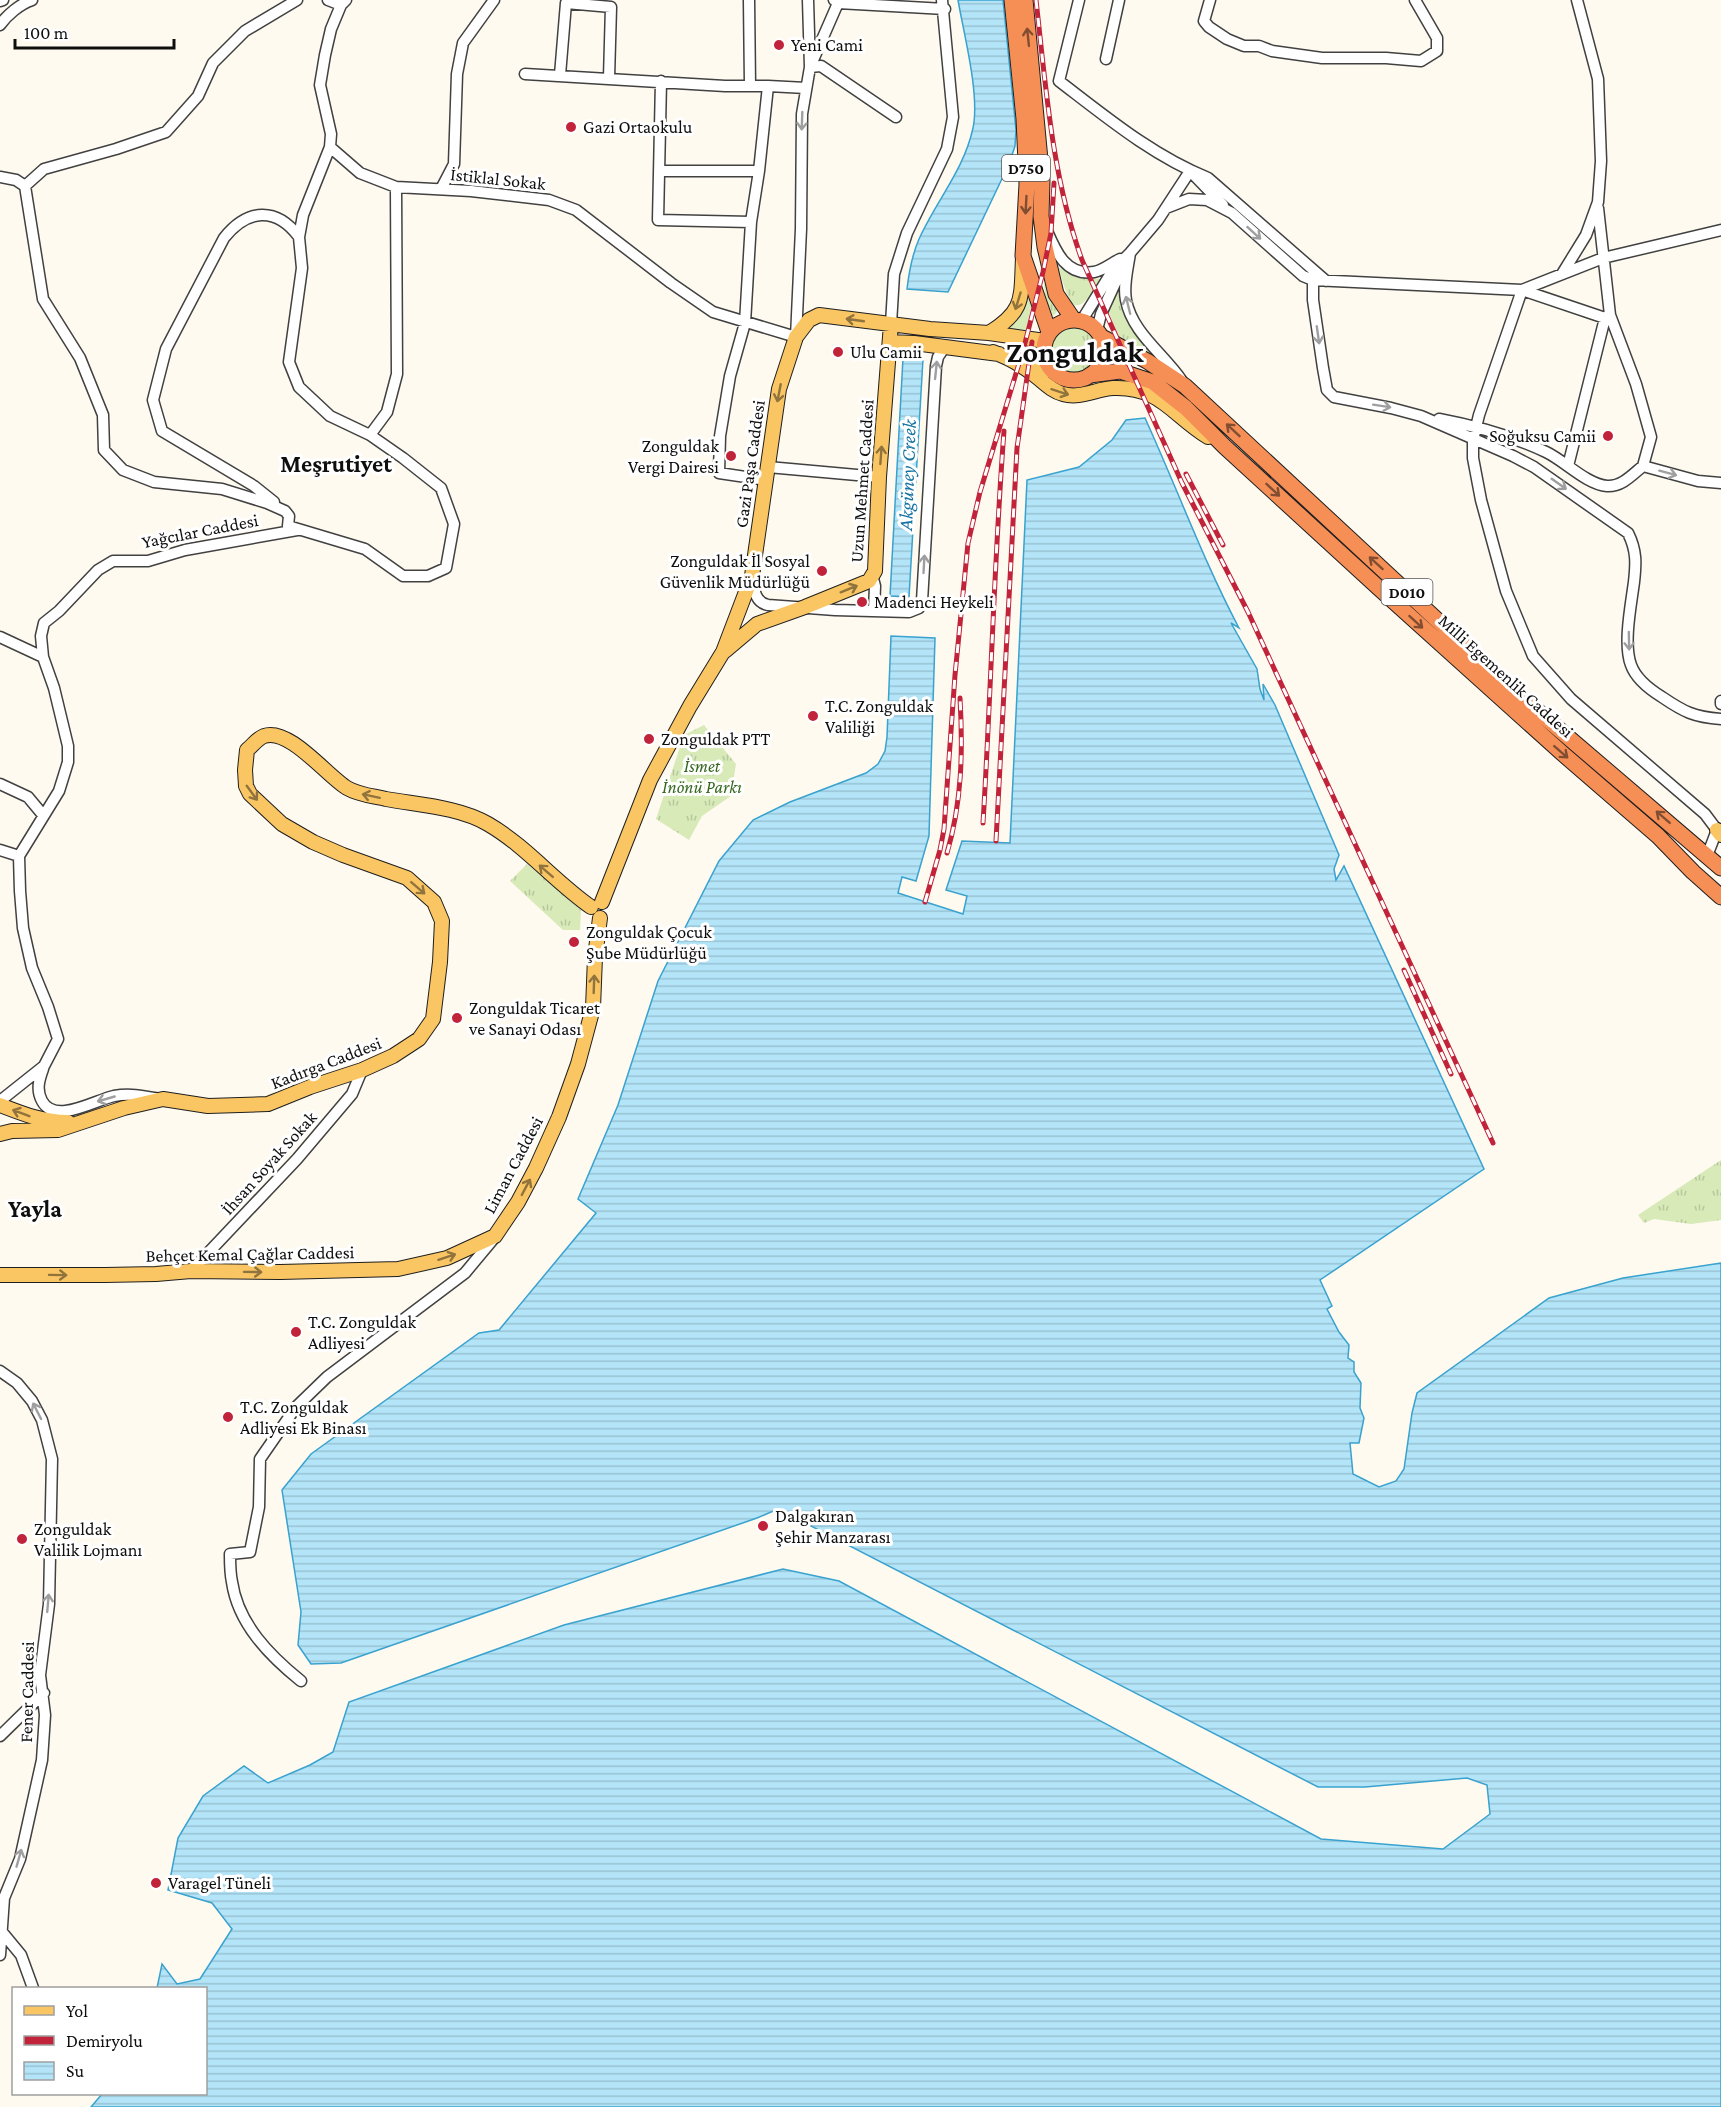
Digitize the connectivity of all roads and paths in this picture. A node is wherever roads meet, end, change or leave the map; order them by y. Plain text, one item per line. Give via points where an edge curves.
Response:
1 (32, 0) edge
2 (297, 0) edge
3 (328, 0) edge
4 (494, 0) edge
5 (749, 0) edge
6 (808, 0) edge
7 (1012, 0) edge
8 (1025, 0) edge
9 (1079, 0) edge
10 (1119, 0) edge
11 (1210, 0) edge
12 (1415, 0) edge
13 (1577, 0) edge
14 (836, 1) edge
15 (343, 2) edge
16 (944, 4) edge
17 (0, 25) edge
18 (1106, 59) dead end
19 (810, 68) junction
20 (525, 74) dead end
21 (560, 75) junction
22 (609, 78) junction
23 (662, 81) junction
24 (750, 85) junction
25 (768, 86) junction
26 (806, 88) junction
27 (896, 117) dead end
28 (330, 147) junction
29 (660, 171) junction
30 (759, 171) junction
31 (1190, 171) junction
32 (0, 177) edge
33 (26, 186) junction
34 (396, 187) junction
35 (441, 189) junction
36 (1598, 202) junction
37 (1166, 208) junction
38 (1232, 213) junction
39 (1041, 216) junction
40 (751, 222) junction
41 (1721, 231) edge
42 (299, 237) junction
43 (1130, 253) junction
44 (1023, 256) junction
45 (1603, 258) junction
46 (1562, 274) junction
47 (1313, 280) junction
48 (1326, 281) junction
49 (1522, 290) junction
50 (1607, 317) junction
51 (1077, 320) junction
52 (745, 323) junction
53 (891, 324) junction
54 (988, 333) junction
55 (1099, 334) junction
56 (796, 337) junction
57 (1047, 337) junction
58 (890, 342) junction
59 (944, 348) junction
60 (993, 352) junction
61 (1053, 371) junction
62 (1090, 375) junction
63 (1185, 386) junction
64 (1421, 416) junction
65 (1477, 426) junction
66 (370, 435) junction
67 (1473, 440) junction
68 (1225, 447) junction
69 (1568, 466) junction
70 (1643, 466) junction
71 (767, 474) junction
72 (879, 477) junction
73 (1721, 483) edge
74 (285, 510) junction
75 (304, 529) junction
76 (872, 575) junction
77 (752, 576) junction
78 (806, 607) junction
79 (879, 611) junction
80 (0, 637) edge
81 (723, 652) junction
82 (43, 657) junction
83 (1721, 719) edge
84 (0, 784) edge
85 (43, 815) junction
86 (1720, 834) edge
87 (0, 850) edge
88 (19, 856) junction
89 (1707, 856) junction
90 (1721, 868) edge
91 (1693, 872) junction
92 (1721, 875) edge
93 (1716, 892) edge
94 (598, 909) junction
95 (44, 1066) junction
96 (362, 1070) junction
97 (164, 1099) junction
98 (0, 1103) edge
99 (85, 1122) junction
100 (0, 1134) edge
101 (495, 1236) junction
102 (191, 1271) junction
103 (0, 1275) edge
104 (0, 1371) edge
105 (301, 1682) dead end
106 (44, 1693) junction
107 (2, 1735) edge
108 (0, 1746) edge
109 (2, 1897) edge
110 (2, 1932) junction
111 (0, 1955) edge
112 (32, 1987) edge

1 - 17 street
2 - 33 street via 245,31 213,63 198,96 166,132 44,169
3 - 15 street
4 - 35 street via 463,43 457,74 454,164
5 - 24 street
6 - 19 street, Gazi Paşa Caddesi
7 -> 44 highway, D750 via 1027,184
39 -> 8 highway, D750 via 1042,181
9 - 31 street via 1059,81 1124,131
10 - 18 street
11 - 12 street via 1204,21 1227,39 1244,46 1322,58 1421,61 1437,51 1437,38
13 - 36 street via 1598,79
14 - 16 street
14 - 19 street
15 - 28 street via 327,47 320,85 331,134
16 - 53 street via 953,117 947,149 907,233 894,274
19 - 26 street, Gazi Paşa Caddesi
19 - 27 street via 821,66
20 - 21 street
21 - 22 street
21 - 22 street via 566,3 611,7
22 - 23 street
23 - 24 street
23 - 29 street
24 - 25 street
25 - 26 street
25 - 30 street
26 -> 56 street, Gazi Paşa Caddesi
28 - 34 street, İstiklal Sokak via 360,173
28 - 42 street via 307,204
29 - 30 street
29 - 40 street via 658,220
30 - 40 street
31 - 37 street
31 - 38 street
31 - 48 street via 1208,178
32 - 33 street
33 - 74 street, Yağcılar Caddesi via 43,299 80,357 103,415 104,450 123,470 154,482 222,489
34 - 35 street, İstiklal Sokak
34 - 66 street via 397,374 387,412
35 - 52 street, İstiklal Sokak via 549,200 576,210 671,284 713,312
36 - 45 street
36 - 46 street via 1586,236
37 - 38 street via 1189,200 1207,200
37 - 43 street
38 -> 47 street via 1303,276
39 - 43 street via 1058,256 1078,272 1095,272
39 - 51 highway, D750 via 1056,294
40 - 52 street
41 - 45 street
42 - 66 street via 302,268 289,362 299,387 330,416
42 - 74 street via 288,223 273,217 251,216 235,225 224,238 166,349 153,400 162,431 254,486
43 - 51 street
43 - 55 street via 1101,314
63 -> 43 street via 1131,315 1126,300
44 -> 54 main road via 1021,296 1016,309 1006,322
44 - 57 highway, D750
45 - 46 street
45 - 50 street
46 - 49 street
47 - 48 street
47 -> 64 street via 1327,390 1340,400
48 - 49 street
49 - 50 street
49 - 65 street
50 - 69 street
50 - 70 street via 1636,384 1651,437
51 - 55 highway, Milli Egemenlik Caddesi / D750
51 - 57 highway via 1063,321
52 - 56 street, İstiklal Sokak
52 - 71 street via 730,376 720,436 719,473
53 - 54 main road
53 -> 56 main road via 819,315 809,320
53 - 58 main road, Uzun Mehmet Caddesi
54 - 57 main road
55 - 62 highway via 1104,354 1102,363
55 - 63 highway, Milli Egemenlik Caddesi / D010
56 -> 71 main road, Gazi Paşa Caddesi via 779,389
57 - 61 highway, D750 via 1044,357
58 - 59 main road
72 -> 58 main road, Uzun Mehmet Caddesi
59 - 60 main road
79 -> 59 street via 909,612 919,608 922,601 936,366
60 - 61 main road
60 -> 68 main road via 1010,358 1052,390 1064,394 1091,394 1110,388 1148,392
61 - 62 highway, Milli Egemenlik Caddesi via 1071,380
62 - 68 highway, Milli Egemenlik Caddesi / D010 via 1120,371 1153,382
89 -> 63 highway, Milli Egemenlik Caddesi / D010 via 1507,685
64 - 65 street
64 - 67 street
65 - 67 street
65 - 69 street via 1548,453
66 - 75 street via 441,488 454,524 446,568 428,576 403,576 365,549
67 -> 83 street via 1534,467 1628,534 1637,561 1629,631 1630,664 1641,682 1681,709 1699,717
67 - 86 street via 1481,500 1498,566 1533,656 1571,699 1705,814
68 -> 91 highway, Milli Egemenlik Caddesi / D010 via 1658,836
69 - 70 street via 1607,486 1621,484
70 -> 73 street
71 - 72 street
71 - 77 main road, Gazi Paşa Caddesi
72 - 76 main road, Uzun Mehmet Caddesi
74 - 75 street, Yağcılar Caddesi via 288,526
75 - 82 street, Yağcılar Caddesi via 185,549 148,561 113,561 98,570 44,623
78 -> 76 main road, Uzun Mehmet Caddesi via 868,581
76 - 79 street
77 - 78 street via 756,597 763,604
77 - 81 main road, Gazi Paşa Caddesi
78 - 79 street
78 - 81 main road, Uzun Mehmet Caddesi via 757,624
80 - 82 street
81 - 94 main road, Gazi Paşa Caddesi via 650,780
82 - 85 street, Yağcılar Caddesi via 68,746 68,762 59,791
84 - 85 street via 28,796
85 - 88 street, Yağcılar Caddesi
86 - 89 street
87 - 88 street
88 - 95 street via 23,928 32,968 58,1039
89 - 90 highway, Milli Egemenlik Caddesi / D010
89 - 91 highway
91 - 93 highway, Milli Egemenlik Caddesi / D010
92 - 93 highway
94 -> 96 main road, Kadırga Caddesi via 487,823 462,813 363,795 346,787 287,739 274,734 263,736 247,750 244,770 250,794 282,824 313,842 407,878 434,902 442,921 433,1019 419,1039
101 -> 94 main road, Liman Caddesi via 536,1168 578,1064 593,1008
97 -> 95 street via 136,1094 113,1096 71,1110 54,1111 44,1106 39,1096 38,1082
95 - 98 street
96 - 97 main road, Kadırga Caddesi via 268,1104 208,1106
96 - 102 street, İhsan Soyak Sokak via 352,1094 297,1159
97 - 99 main road, Kadırga Caddesi
99 -> 98 main road via 34,1118
99 - 100 main road, Kadırga Caddesi via 58,1131
102 -> 101 main road, Behçet Kemal Çağlar Caddesi via 398,1269 447,1258
101 - 105 street, Liman Caddesi via 465,1273 327,1377 296,1407 260,1459 259,1507 250,1552 230,1554 232,1584 245,1621 273,1658
103 -> 102 main road, Behçet Kemal Çağlar Caddesi
106 -> 104 street, Fener Caddesi via 40,1675 49,1604 52,1459 42,1420 32,1401
106 - 107 street
109 -> 106 street, Fener Caddesi via 20,1859 42,1760
107 - 108 street
109 - 110 street, Fener Caddesi
110 - 111 street, Fener Caddesi
110 - 112 street via 21,1955

